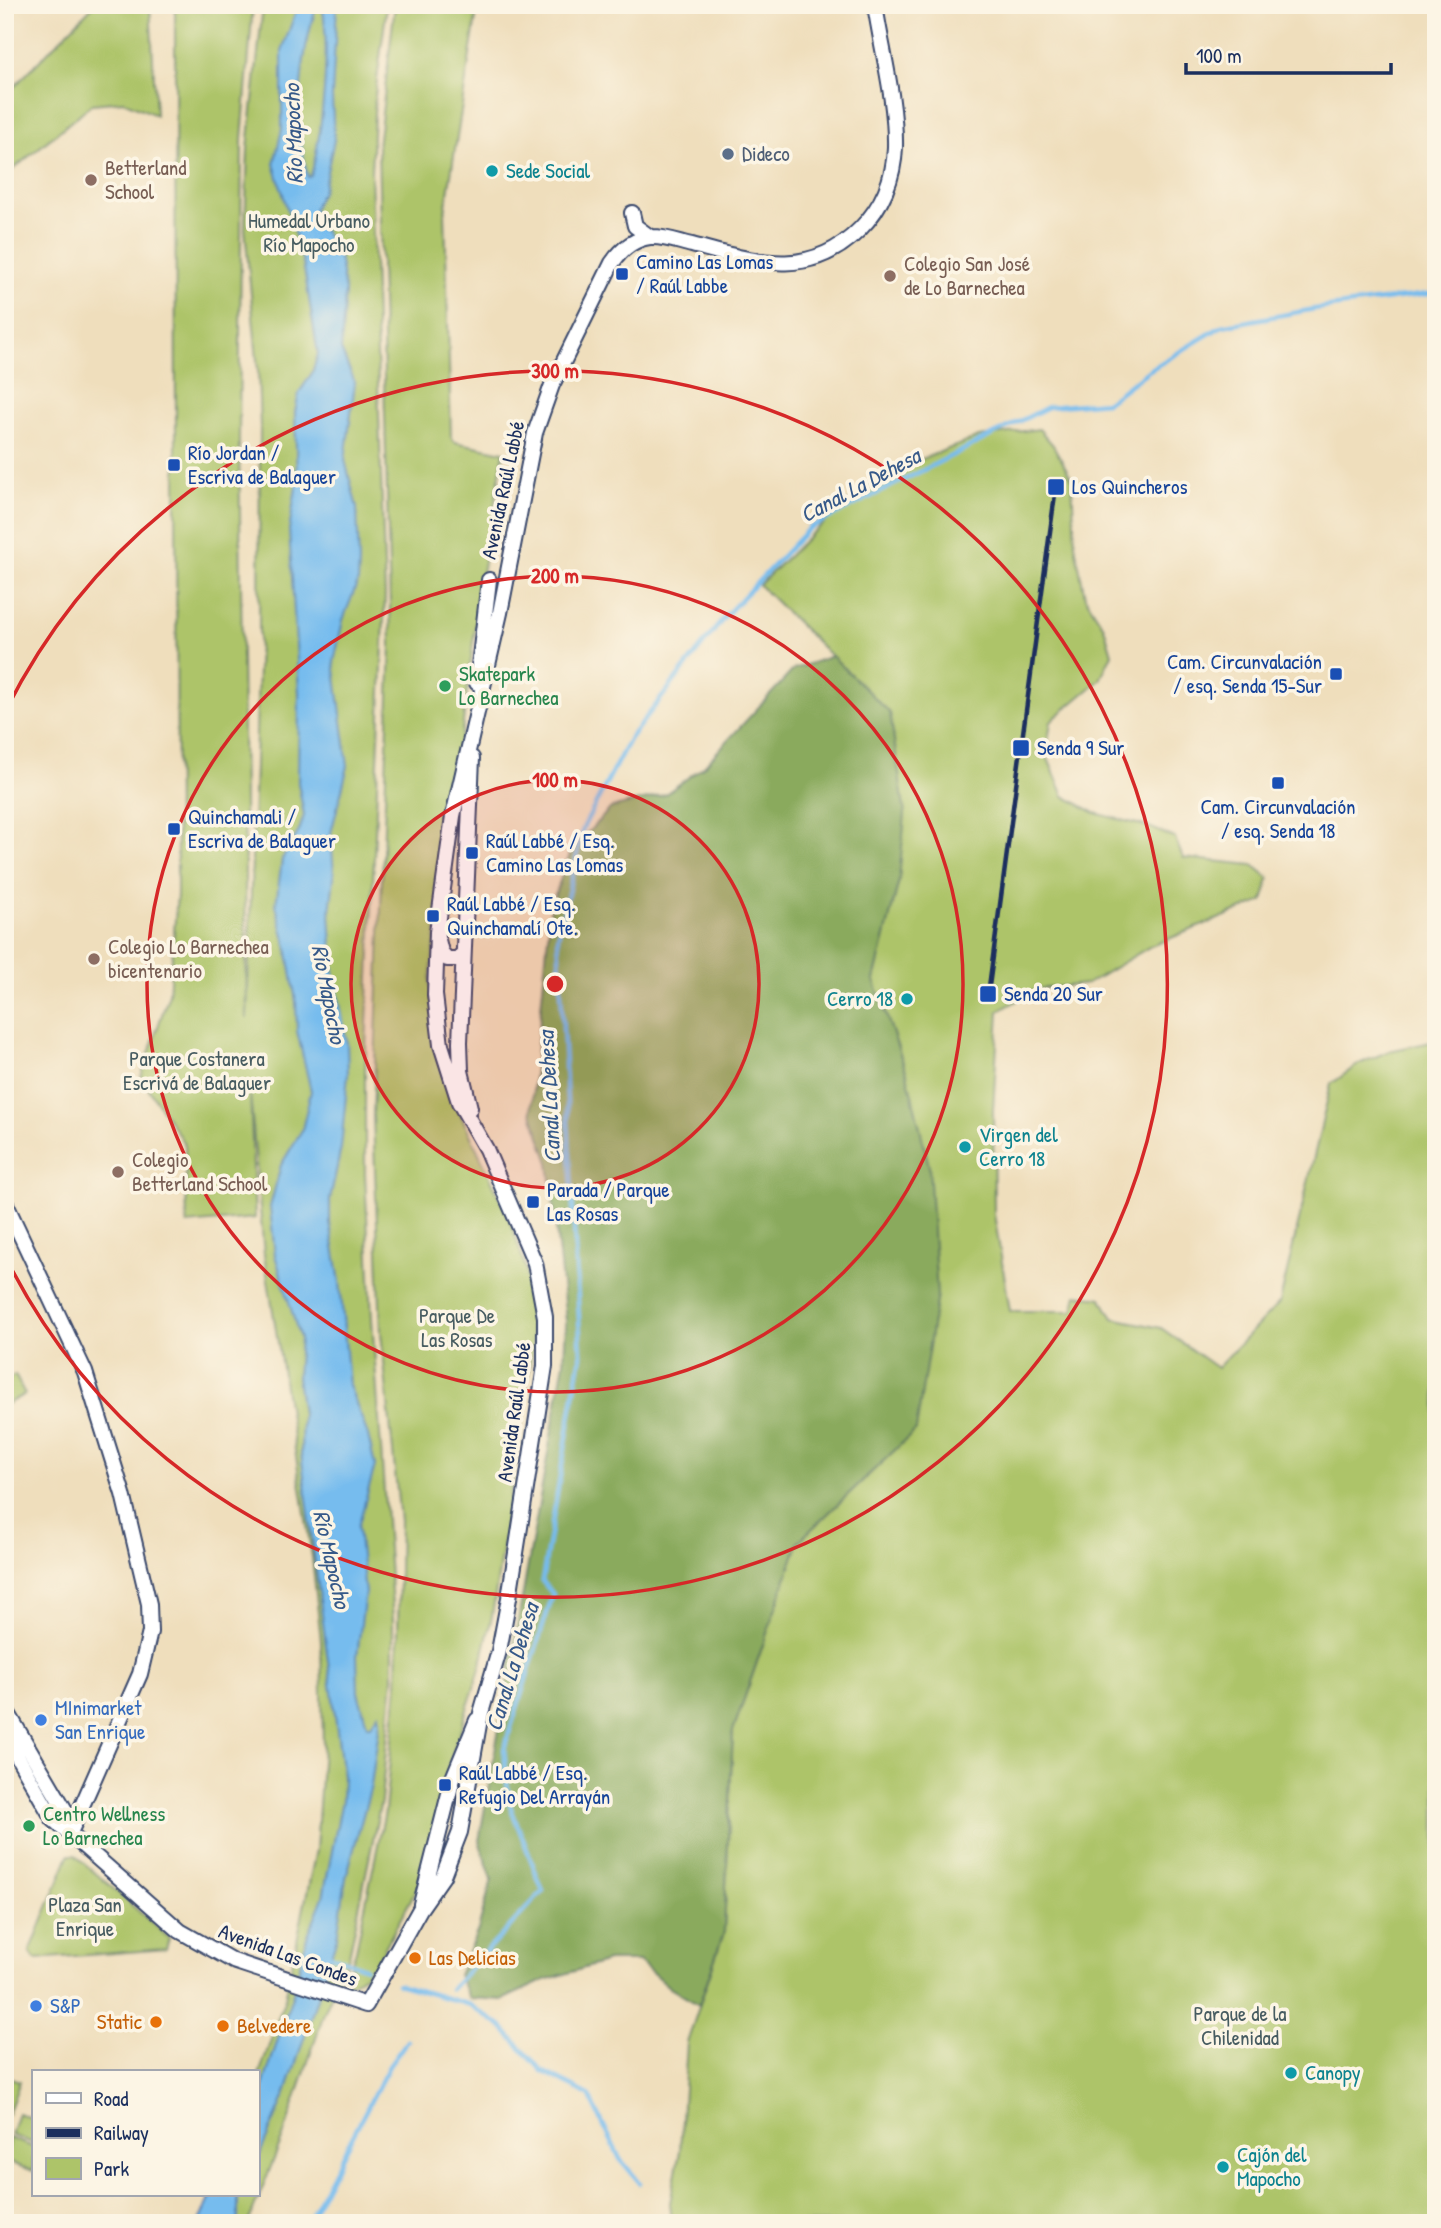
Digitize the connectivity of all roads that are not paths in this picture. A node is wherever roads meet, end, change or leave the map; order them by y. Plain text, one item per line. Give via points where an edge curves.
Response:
1 (875, 5) edge
2 (632, 213) dead end
3 (650, 237) junction
4 (489, 580) dead end
5 (476, 722) junction
6 (473, 739) junction
7 (437, 932) junction
8 (463, 954) junction
9 (475, 1126) junction
10 (5, 1202) edge
11 (5, 1708) edge
12 (481, 1713) junction
13 (5, 1735) edge
14 (441, 1824) junction
15 (460, 1832) junction
16 (69, 1833) junction
17 (420, 1909) junction
18 (366, 2005) joint

1 - 3 street via 894,160 879,204 859,230 821,256 778,264
2 - 3 street via 635,226
3 - 5 street, Avenida Raúl Labbé via 616,256 542,409 525,472
4 - 5 street
5 - 6 street, Avenida Raúl Labbé
6 - 7 street, Avenida Raúl Labbé via 453,816
6 - 8 street, Avenida Raúl Labbé
7 - 8 street via 443,956 452,960
7 - 9 street, Avenida Raúl Labbé via 435,995 442,1045 459,1102
8 - 9 street, Avenida Raúl Labbé via 461,1070
9 - 12 street, Avenida Raúl Labbé via 535,1263 546,1341 509,1598
10 - 16 street via 85,1372 123,1494 149,1604 150,1632 141,1674
11 - 16 street via 65,1810
12 - 14 street, Avenida Raúl Labbé via 453,1778
12 - 15 street, Avenida Raúl Labbé
13 - 16 street, Avenida Las Condes via 48,1812
14 - 15 street via 448,1835
14 - 17 street, Avenida Raúl Labbé
15 - 17 street, Avenida Raúl Labbé via 443,1876
16 - 18 street, Avenida Las Condes via 192,1940 219,1955
17 - 18 street, Avenida Raúl Labbé

